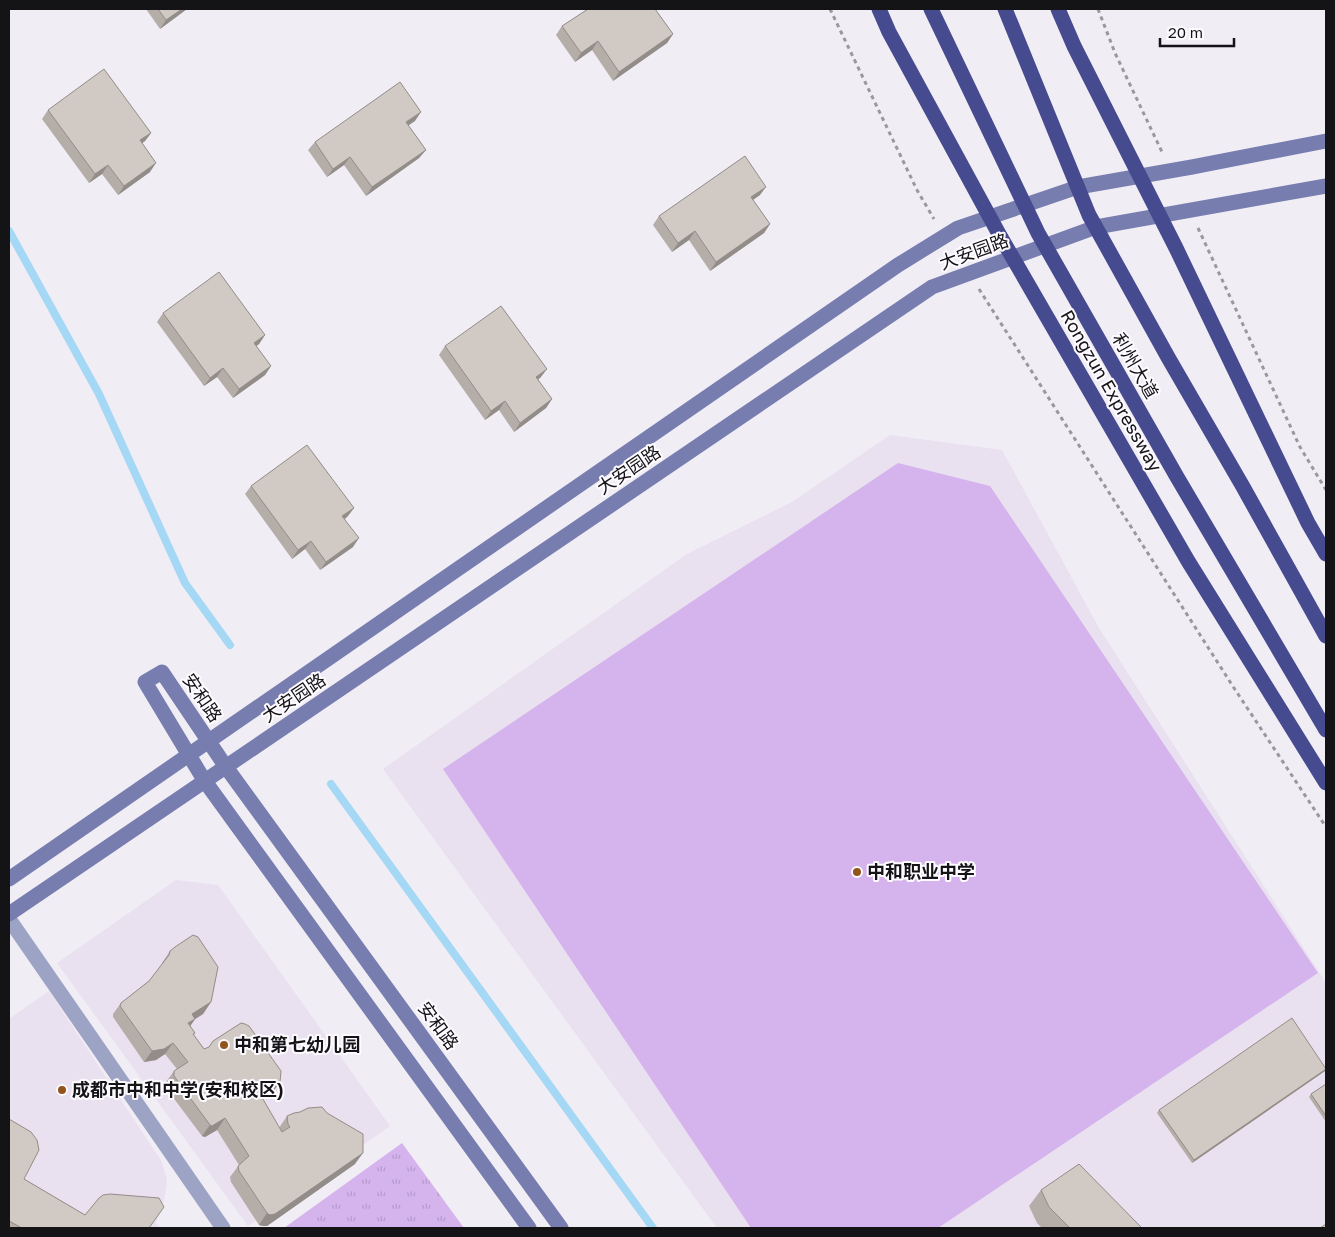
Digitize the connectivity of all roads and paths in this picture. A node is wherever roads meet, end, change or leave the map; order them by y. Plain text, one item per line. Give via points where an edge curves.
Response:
1 (830, 9) edge
2 (879, 9) edge
3 (931, 9) edge
4 (1005, 9) edge
5 (1058, 9) edge
6 (1098, 9) edge
7 (1326, 141) edge
8 (1171, 171) junction
9 (1326, 186) edge
10 (1078, 187) junction
11 (1024, 205) junction
12 (1189, 210) junction
13 (1096, 227) junction
14 (945, 236) junction
15 (1044, 245) junction
16 (969, 273) junction
17 (1326, 490) edge
18 (1326, 554) edge
19 (1326, 636) edge
20 (1326, 730) edge
21 (209, 741) junction
22 (189, 755) junction
23 (226, 767) junction
24 (204, 780) junction
25 (1326, 783) edge
26 (1326, 827) edge
27 (9, 880) edge
28 (9, 914) edge
29 (9, 919) edge
30 (223, 1228) edge
31 (529, 1228) edge
32 (561, 1228) edge

1 - 14 path via 916,190
2 - 25 highway, Rongzun Expressway, bridge via 994,226 1188,561
3 - 11 highway, 利州大道
4 - 10 highway, 利州大道
5 - 18 highway, bridge
6 - 8 path via 1115,53
7 - 8 street
8 - 10 street
9 - 12 street, 大安园路
10 - 11 street
10 - 13 highway, 利州大道
11 - 14 street via 958,228
11 - 15 highway, 利州大道
12 - 13 street, 大安园路
12 - 17 path via 1300,448
13 - 15 street, 大安园路
13 - 19 highway, 利州大道
14 - 21 street via 898,265
15 - 16 street, 大安园路
15 - 20 highway, 利州大道
16 - 23 street, 大安园路 via 932,287
16 - 26 path
21 - 22 street
21 - 22 street, 安和路 via 162,672 145,682
21 - 23 street, 安和路
22 - 24 street, 安和路
22 - 27 street
23 - 24 street, 大安园路
23 - 32 street, 安和路
24 - 28 street, 大安园路
24 - 31 street, 安和路
29 - 30 street

